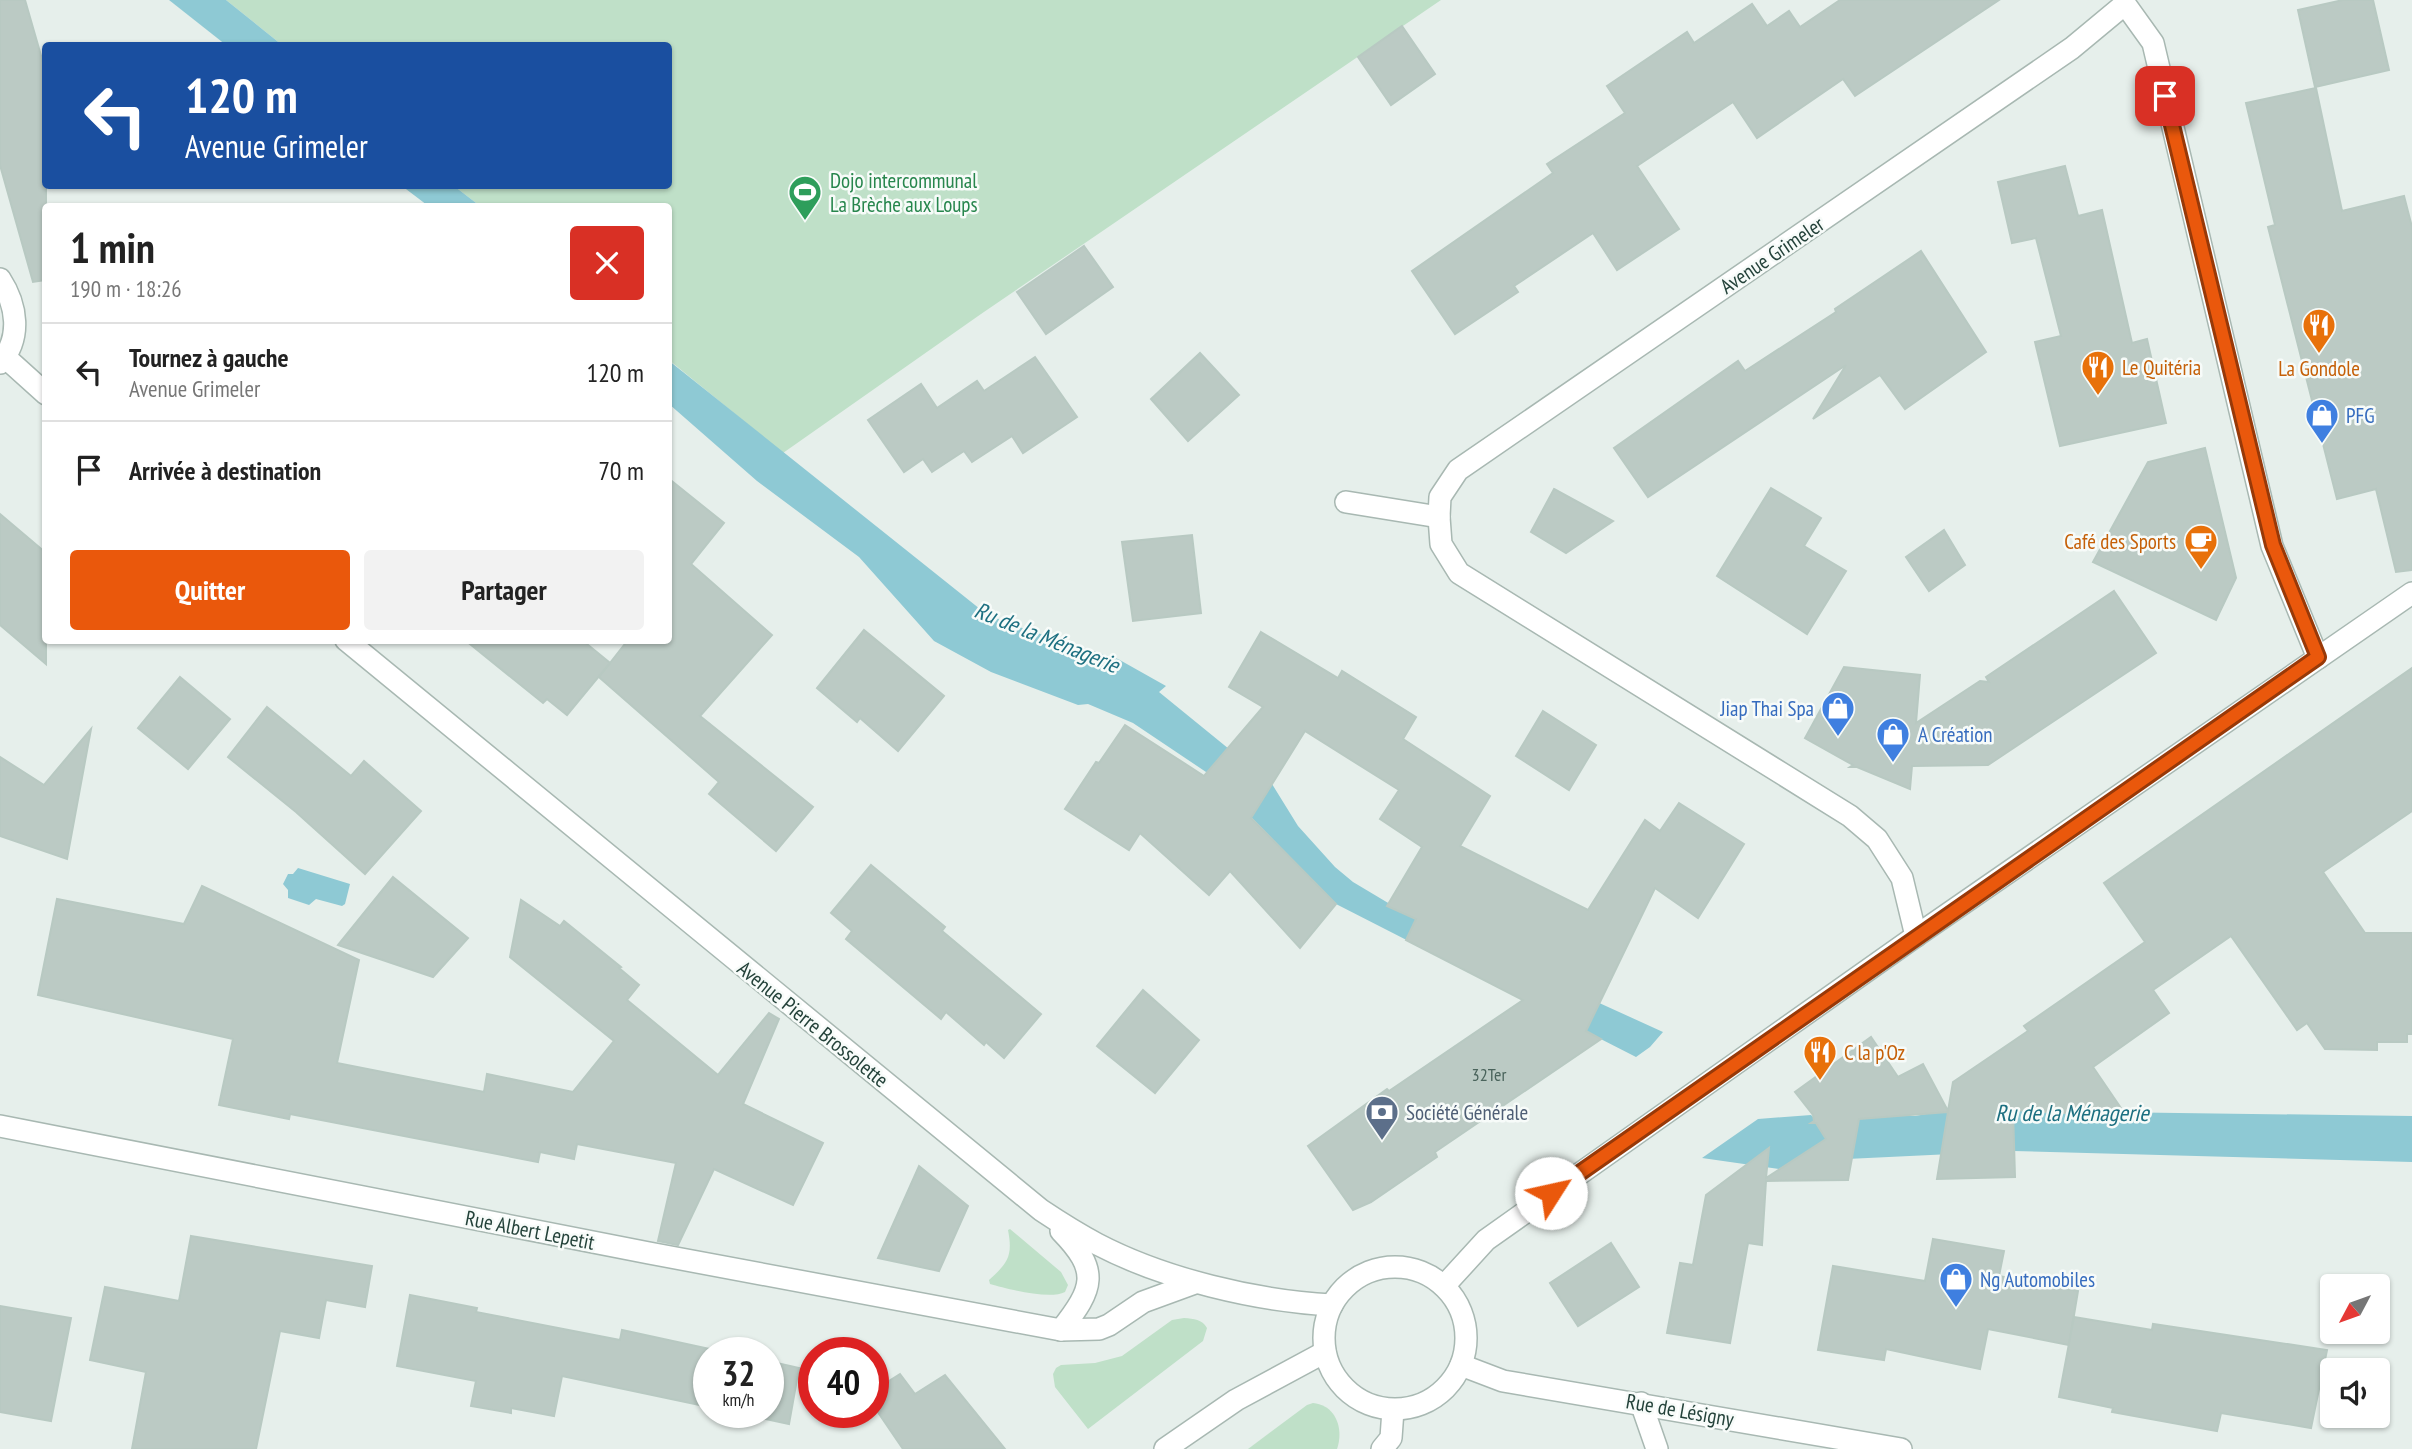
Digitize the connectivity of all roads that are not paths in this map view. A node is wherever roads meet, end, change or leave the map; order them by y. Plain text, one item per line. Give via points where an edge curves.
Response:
1 (2125, 2) edge
2 (0, 279) edge
3 (3, 360) edge
4 (42, 391) edge
5 (1346, 502) dead end
6 (1439, 517) junction
7 (2412, 593) edge
8 (351, 644) edge
9 (2318, 657) junction
10 (1916, 936) junction
11 (0, 1126) edge
12 (1041, 1210) junction
13 (1195, 1283) junction
14 (1444, 1286) junction
15 (1332, 1305) junction
16 (1061, 1330) junction
17 (1325, 1352) junction
18 (1461, 1365) junction
19 (1641, 1403) junction
20 (1393, 1410) junction
21 (1165, 1449) edge
22 (1382, 1449) edge
23 (1657, 1449) edge
24 (1901, 1449) edge

1 - 6 street, Avenue Grimeler via 2072,48 1458,470 1440,497
1 - 9 street, Avenue Grimeler via 2153,43 2273,545
2 - 3 street via 15,315 14,337
3 - 4 street
5 - 6 street
6 - 10 street, Avenue Grimeler via 1441,544 1459,573 1850,816 1877,839 1902,878
7 - 9 street
8 - 12 street, Avenue Pierre Brossolette
9 - 10 street
10 - 14 street via 1486,1240
11 - 16 street, Rue Albert Lepetit
12 - 13 street, Avenue Pierre Brossolette via 1098,1245
12 - 16 street via 1078,1249 1087,1269 1088,1288
13 - 15 street, Avenue Pierre Brossolette
13 - 16 street, Rue Albert Lepetit via 1143,1302 1098,1329
14 - 15 street via 1426,1274 1383,1268 1362,1275
14 - 18 street via 1465,1322 1467,1344
15 - 17 street via 1324,1328
17 - 20 street via 1334,1375 1349,1393 1370,1405
17 - 21 street via 1236,1400
18 - 19 street, Rue de Lésigny via 1503,1381
18 - 20 street via 1450,1384 1434,1398
19 - 23 street
19 - 24 street, Rue de Lésigny
20 - 22 street via 1391,1437

